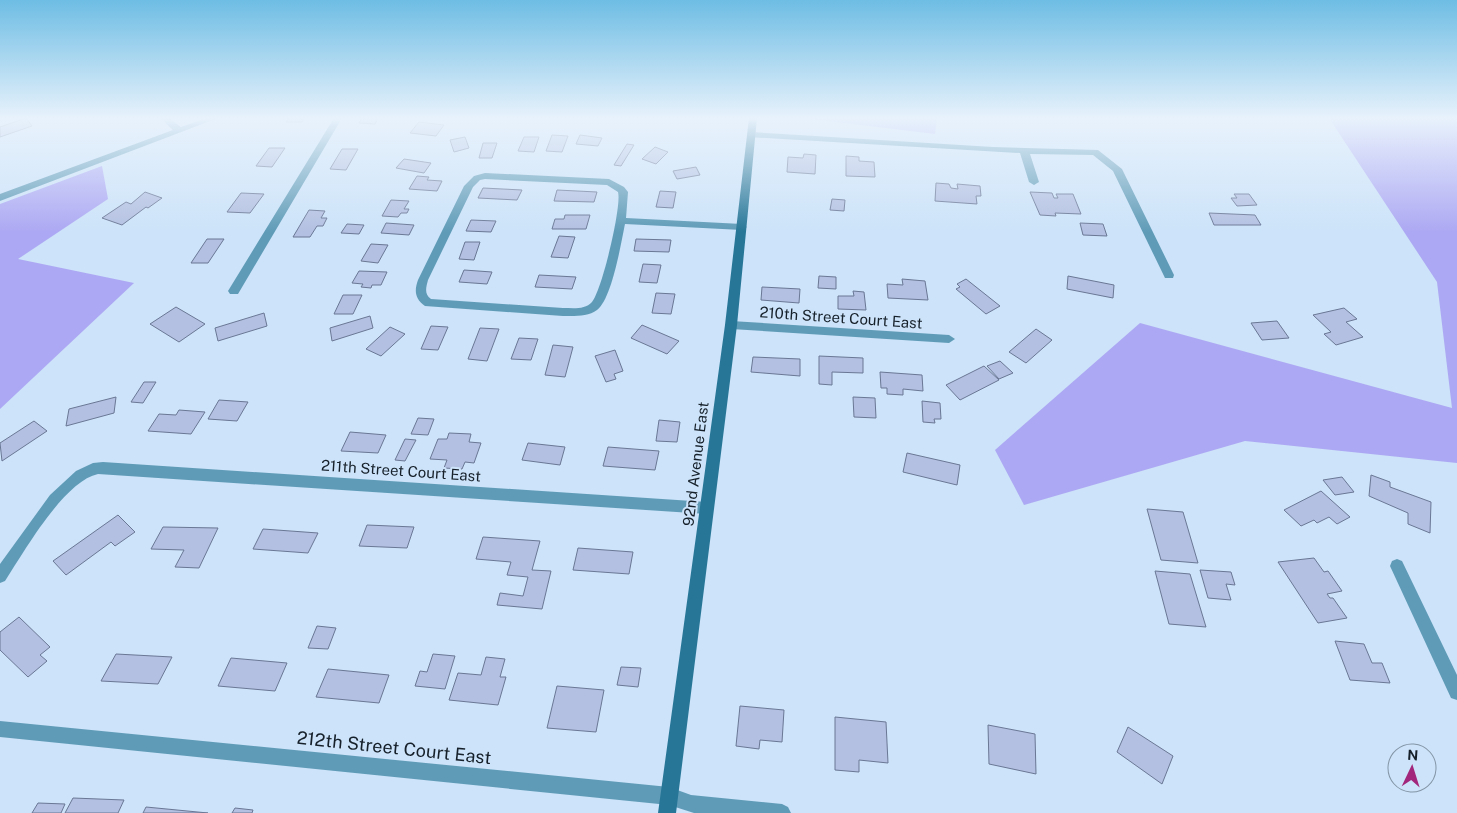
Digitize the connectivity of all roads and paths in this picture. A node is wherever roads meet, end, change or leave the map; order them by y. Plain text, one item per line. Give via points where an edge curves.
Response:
1 (111, 156) edge
2 (315, 156) edge
3 (749, 156) edge
4 (1026, 156) edge
5 (1100, 156) edge
6 (1034, 182) dead end
7 (0, 198) edge
8 (621, 220) junction
9 (742, 227) junction
10 (1169, 275) dead end
11 (234, 290) dead end
12 (731, 325) junction
13 (949, 339) dead end
14 (707, 508) junction
15 (1397, 566) dead end
16 (0, 576) edge
17 (1457, 692) edge
18 (0, 729) edge
19 (669, 796) junction
20 (668, 813) edge
21 (782, 813) edge

1 - 7 street
2 - 11 street
3 - 9 street, 92nd Avenue East
4 - 6 street
5 - 10 street via 1117,169 1125,182
8 - 8 street via 599,302 589,310 563,312 429,303 423,299 420,291 423,280 469,186 477,178 609,182 624,193
8 - 9 street
9 - 12 street, 92nd Avenue East
12 - 13 street, 210th Street Court East
12 - 14 street, 92nd Avenue East
14 - 16 street, 211th Street Court East via 93,469 62,489
14 - 19 street, 92nd Avenue East
15 - 17 street
18 - 19 street, 212th Street Court East
19 - 20 street, 92nd Avenue East
19 - 21 street, 212th Street Court East via 691,804

